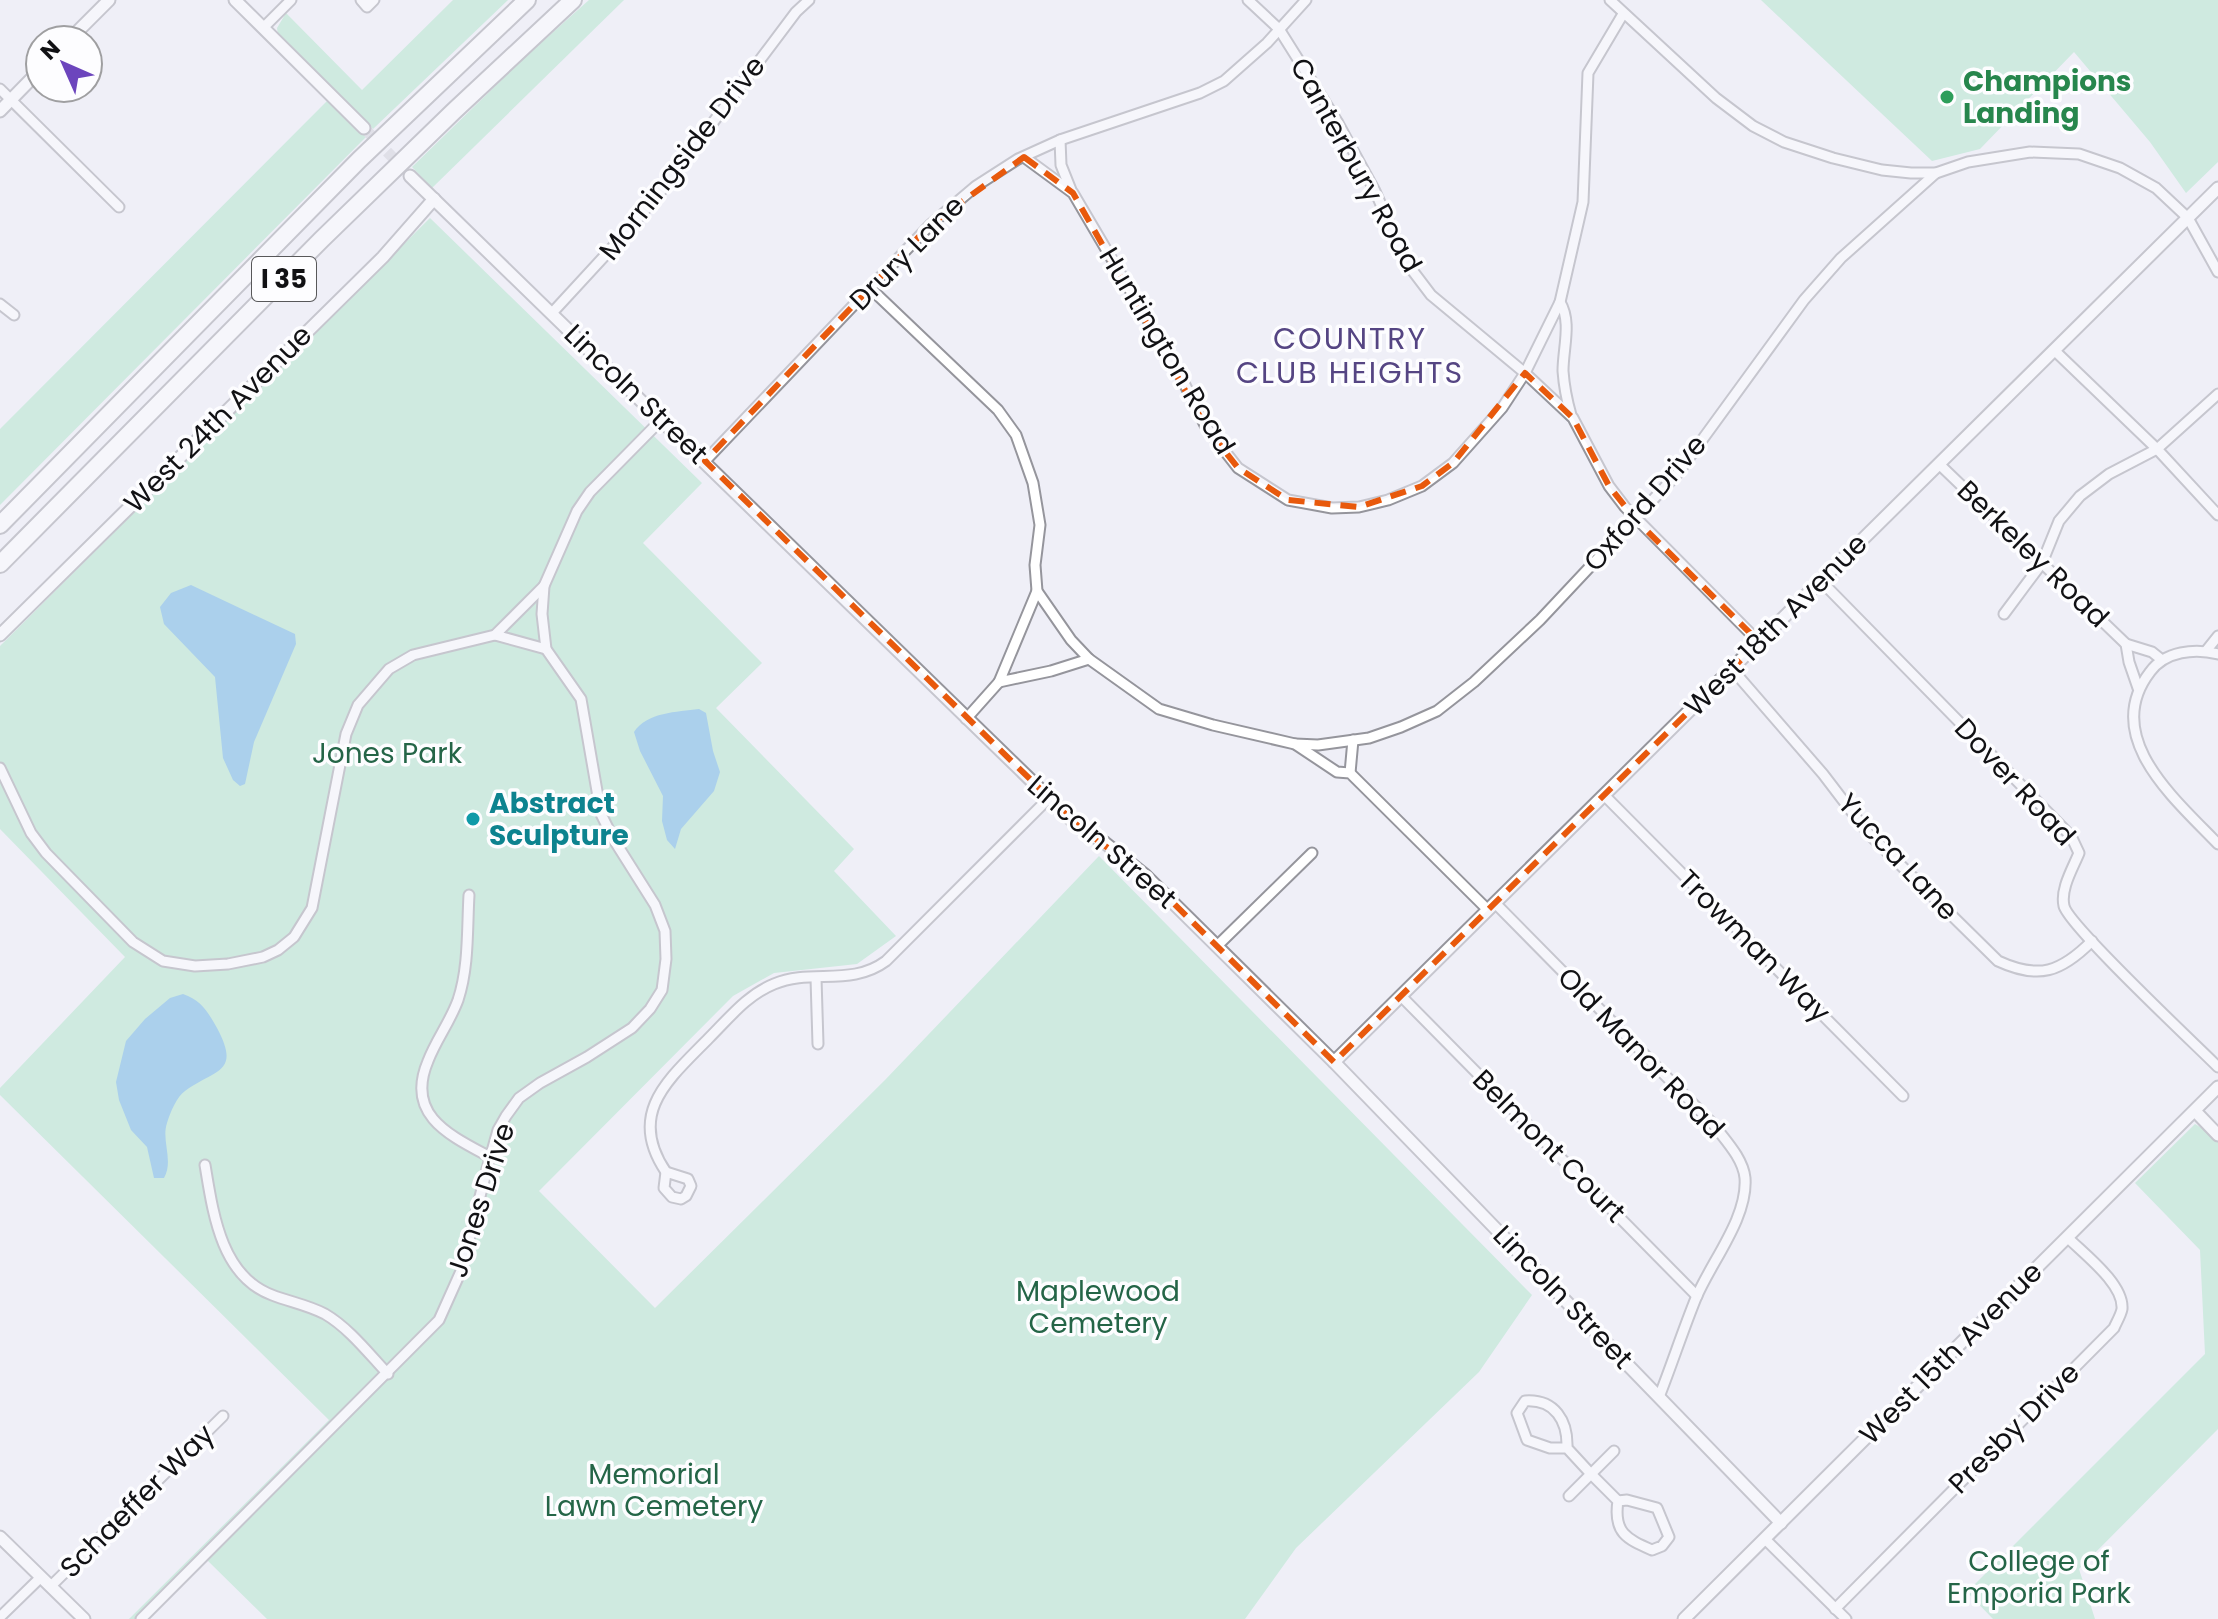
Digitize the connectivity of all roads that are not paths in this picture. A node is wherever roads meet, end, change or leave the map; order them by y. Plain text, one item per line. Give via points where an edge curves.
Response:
1 (109, 0) edge
2 (235, 0) edge
3 (291, 0) edge
4 (361, 0) edge
5 (374, 0) edge
6 (527, 0) edge
7 (573, 0) edge
8 (809, 0) edge
9 (1248, 0) edge
10 (1306, 0) edge
11 (1610, 0) edge
12 (1623, 14) junction
13 (85, 24) edge
14 (263, 28) junction
15 (1279, 29) junction
16 (24, 87) edge
17 (0, 89) edge
18 (12, 99) junction
19 (0, 111) edge
20 (364, 128) tunnel mouth
21 (1060, 140) junction
22 (1024, 157) junction
23 (1936, 173) junction
24 (410, 176) tunnel mouth
25 (2218, 188) edge
26 (1073, 193) junction
27 (434, 199) junction
28 (119, 207) dead end
29 (2188, 218) junction
30 (2218, 272) edge
31 (870, 288) junction
32 (1560, 302) junction
33 (0, 304) edge
34 (552, 313) junction
35 (14, 315) dead end
36 (2054, 350) junction
37 (1525, 373) junction
38 (2218, 394) edge
39 (1573, 418) junction
40 (662, 419) junction
41 (2157, 449) junction
42 (705, 461) junction
43 (1939, 464) junction
44 (2218, 515) edge
45 (1636, 520) junction
46 (0, 525) edge
47 (2042, 563) junction
48 (0, 564) edge
49 (1821, 581) junction
50 (544, 586) junction
51 (1037, 591) junction
52 (2004, 614) dead end
53 (0, 635) edge
54 (495, 635) junction
55 (2218, 636) edge
56 (1759, 642) junction
57 (2126, 644) junction
58 (546, 649) junction
59 (2206, 651) junction
60 (2218, 654) edge
61 (1089, 659) junction
62 (2162, 660) junction
63 (1732, 669) junction
64 (999, 682) junction
65 (2138, 688) junction
66 (966, 719) junction
67 (1353, 740) junction
68 (1295, 744) junction
69 (0, 768) edge
70 (1350, 773) junction
71 (1604, 795) junction
72 (1049, 798) junction
73 (2218, 844) edge
74 (1312, 853) dead end
75 (469, 895) dead end
76 (1491, 907) junction
77 (2092, 941) junction
78 (1217, 946) junction
79 (816, 978) junction
80 (1401, 996) junction
81 (818, 1044) dead end
82 (1334, 1062) junction
83 (2218, 1067) edge
84 (2218, 1087) edge
85 (1903, 1096) dead end
86 (2195, 1111) junction
87 (2218, 1135) edge
88 (490, 1157) junction
89 (205, 1165) dead end
90 (666, 1172) dead end
91 (2067, 1237) junction
92 (1697, 1296) junction
93 (388, 1374) junction
94 (1659, 1397) junction
95 (223, 1416) dead end
96 (1567, 1448) junction
97 (1614, 1451) dead end
98 (1591, 1474) junction
99 (1569, 1496) dead end
100 (1618, 1501) junction
101 (1781, 1523) junction
102 (0, 1537) edge
103 (1765, 1539) junction
104 (41, 1577) junction
105 (51, 1586) junction
106 (1835, 1609) junction
107 (0, 1617) edge
108 (84, 1619) edge
109 (141, 1619) edge
110 (1684, 1619) edge
111 (1846, 1619) edge

1 - 13 street
2 - 14 street
3 - 14 street
4 - 5 street via 367,7
6 - 46 highway, I 35 via 359,160
7 - 48 highway, I 35 via 322,239
8 - 34 street, Morningside Drive via 666,185
9 - 15 street, Canterbury Road
10 - 15 street, Drury Lane
11 - 12 street
12 - 23 street via 1716,98 1784,142 1882,170
12 - 32 street, Huntington Road via 1588,73 1583,202
14 - 20 street
15 - 21 street, Drury Lane via 1224,81
15 - 37 street, Canterbury Road via 1338,123 1406,262 1431,295
16 - 18 street
17 - 18 street
18 - 19 street
18 - 28 street
21 - 22 street, Drury Lane
21 - 26 street via 1061,165
22 - 26 street, Huntington Road
22 - 31 street, Drury Lane via 976,186 930,225
23 - 29 street via 2030,152 2079,154 2156,188
23 - 45 street, Oxford Drive via 1858,240 1804,300 1678,473
24 - 27 street, Lincoln Street
25 - 29 street, West 18th Avenue
26 - 37 street, Huntington Road via 1206,427 1238,468 1288,500 1359,507 1422,486 1453,463
27 - 34 street, Lincoln Street
27 - 53 street, West 24th Avenue via 383,257
29 - 30 street
29 - 36 street, West 18th Avenue
31 - 42 street, Drury Lane
31 - 51 street via 998,410 1016,435 1033,483 1040,525
32 - 37 street, Huntington Road
32 - 39 street via 1567,322 1563,373
33 - 35 street
34 - 40 street, Lincoln Street
36 - 41 street
36 - 43 street, West 18th Avenue
37 - 39 street, Canterbury Road
38 - 41 street
39 - 45 street, Canterbury Road via 1609,486
40 - 42 street, Lincoln Street
40 - 50 street, Jones Drive via 583,501
41 - 44 street
41 - 47 street via 2080,496 2059,521
42 - 66 street, Lincoln Street
43 - 47 street, Berkeley Road
43 - 49 street, West 18th Avenue
45 - 56 street, Canterbury Road
45 - 67 street, Oxford Drive via 1540,620 1437,711
47 - 52 street
47 - 57 street, Berkeley Road
49 - 56 street, West 18th Avenue
49 - 77 street, Dover Road via 2071,836 2079,853 2063,894 2064,909
50 - 54 street
50 - 58 street, Jones Drive
51 - 61 street
51 - 64 street
54 - 58 street
54 - 69 street via 413,655 389,669 358,705 346,734 312,908 294,937 263,957 195,966 163,961 133,942 46,853
55 - 59 street
56 - 63 street, West 18th Avenue
57 - 62 street, Berkeley Road
57 - 65 street, Berkeley Road
58 - 88 street, Jones Drive via 581,699 601,814 655,905 665,931 666,959 662,990 650,1009 632,1028 519,1098 498,1130
59 - 60 street
59 - 62 street
61 - 64 street
61 - 68 street via 1159,709
62 - 65 street
63 - 71 street, West 18th Avenue
63 - 77 street, Yucca Lane via 1868,833 1998,961 2037,973 2057,969
64 - 66 street
65 - 73 street via 2133,721 2139,748 2168,792
66 - 72 street, Lincoln Street
67 - 68 street, Oxford Drive
67 - 70 street
68 - 70 street via 1337,772
70 - 76 street, Old Manor Road
71 - 76 street, West 18th Avenue
71 - 85 street, Trowman Way
72 - 78 street, Lincoln Street via 1145,875
72 - 79 street via 872,972
74 - 78 street
75 - 88 street via 464,976 420,1086 430,1116
76 - 80 street, West 18th Avenue
76 - 92 street, Old Manor Road via 1714,1125 1737,1156 1745,1175 1744,1193 1733,1227
77 - 83 street, Dover Road
78 - 82 street, Lincoln Street
79 - 81 street
79 - 90 street via 778,982 756,992 672,1076 659,1093 649,1129
80 - 82 street, West 18th Avenue
80 - 92 street, Belmont Court
82 - 94 street, Lincoln Street
84 - 86 street, West 15th Avenue
86 - 87 street
86 - 91 street, West 15th Avenue
88 - 93 street, Jones Drive via 461,1271 439,1320
89 - 93 street via 225,1251 236,1270 271,1295 328,1315
91 - 101 street, West 15th Avenue
91 - 106 street, Presby Drive via 2118,1292 2122,1309 2114,1328
92 - 94 street, Old Manor Road
93 - 109 street, Jones Drive
94 - 101 street, Lincoln Street
95 - 105 street, Schaeffer Way
96 - 96 street via 1556,1409 1525,1401 1517,1413 1527,1440
96 - 98 street
97 - 98 street
98 - 99 street
98 - 100 street
100 - 100 street via 1627,1540 1652,1550 1662,1546 1669,1537 1657,1508
101 - 103 street, West 15th Avenue
102 - 104 street
103 - 106 street
103 - 110 street, West 15th Avenue
104 - 105 street
104 - 107 street
105 - 108 street
106 - 111 street

